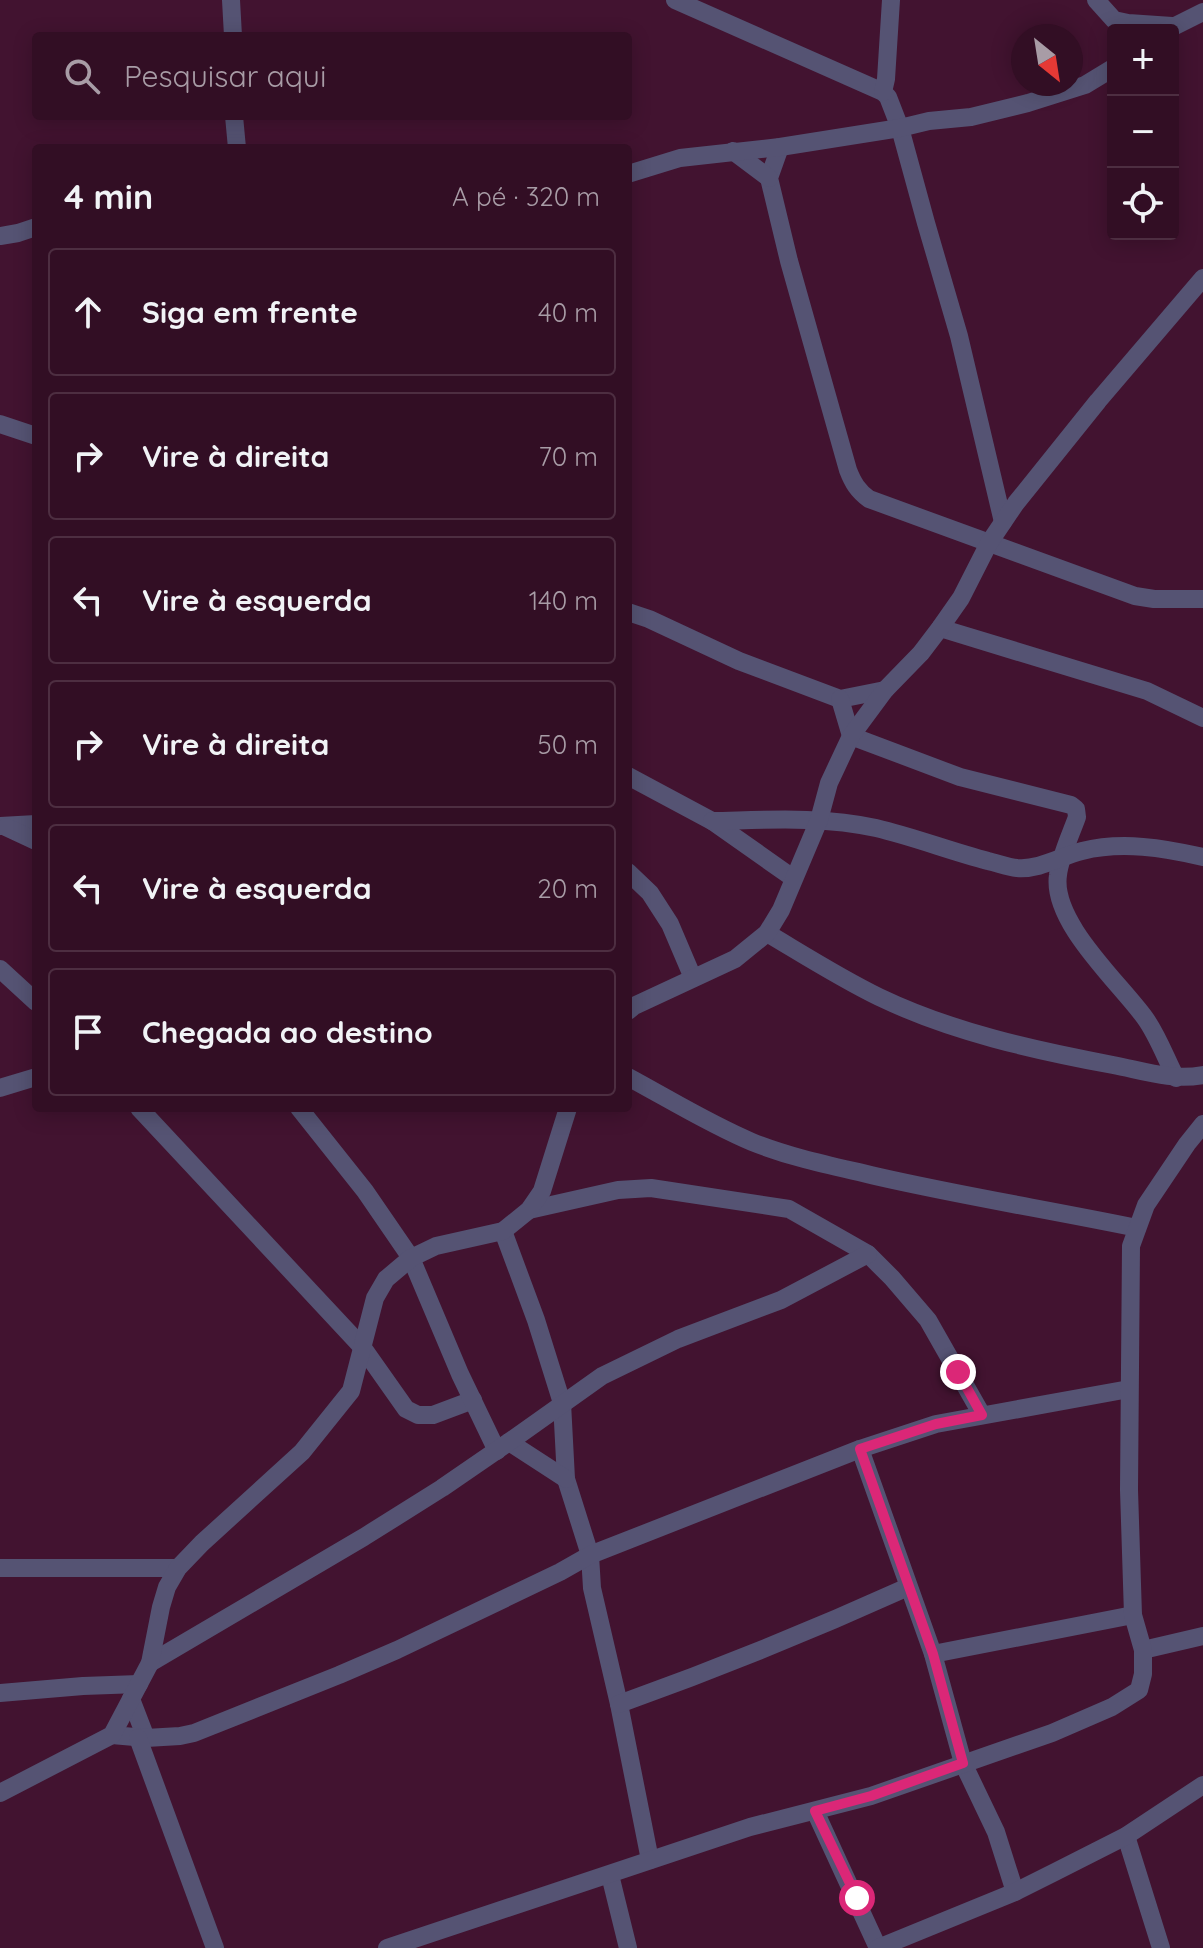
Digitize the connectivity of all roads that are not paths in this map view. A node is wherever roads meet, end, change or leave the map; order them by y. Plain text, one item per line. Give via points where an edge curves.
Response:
1 (231, 0) edge
2 (675, 0) edge
3 (891, 0) edge
4 (1096, 0) edge
5 (1203, 12) edge
6 (1136, 24) edge
7 (1178, 24) edge
8 (233, 32) edge
9 (1107, 72) edge
10 (885, 94) junction
11 (234, 120) edge
12 (929, 121) junction
13 (900, 128) junction
14 (237, 144) edge
15 (780, 147) junction
16 (733, 151) junction
17 (632, 173) edge
18 (769, 178) junction
19 (32, 228) edge
20 (0, 236) edge
21 (1203, 278) edge
22 (0, 424) edge
23 (32, 435) edge
24 (1003, 522) junction
25 (989, 543) junction
26 (1203, 599) edge
27 (632, 613) edge
28 (940, 628) junction
29 (885, 690) junction
30 (840, 699) junction
31 (1203, 718) edge
32 (851, 736) junction
33 (632, 778) edge
34 (819, 820) junction
35 (712, 821) junction
36 (32, 824) edge
37 (2, 826) edge
38 (32, 839) edge
39 (1064, 856) junction
40 (1203, 857) edge
41 (632, 876) edge
42 (793, 878) junction
43 (767, 933) junction
44 (0, 969) edge
45 (693, 978) junction
46 (32, 998) edge
47 (632, 1008) edge
48 (32, 1078) edge
49 (632, 1079) edge
50 (1193, 1080) edge
51 (0, 1088) edge
52 (143, 1112) edge
53 (302, 1112) edge
54 (567, 1112) edge
55 (1203, 1124) edge
56 (529, 1210) junction
57 (1137, 1228) junction
58 (503, 1231) junction
59 (868, 1254) junction
60 (411, 1258) junction
61 (363, 1348) junction
62 (1129, 1389) junction
63 (473, 1400) junction
64 (562, 1403) junction
65 (982, 1415) junction
66 (503, 1447) junction
67 (860, 1449) junction
68 (566, 1479) junction
69 (590, 1555) junction
70 (0, 1568) edge
71 (178, 1568) junction
72 (560, 1572) junction
73 (908, 1587) junction
74 (592, 1588) junction
75 (1133, 1615) junction
76 (1203, 1636) edge
77 (1143, 1650) junction
78 (933, 1654) junction
79 (150, 1663) junction
80 (135, 1692) junction
81 (0, 1693) edge
82 (619, 1704) junction
83 (112, 1735) junction
84 (142, 1738) junction
85 (963, 1763) junction
86 (1203, 1785) edge
87 (0, 1793) edge
88 (815, 1811) junction
89 (1126, 1836) junction
90 (650, 1860) junction
91 (610, 1875) junction
92 (1015, 1892) junction
93 (215, 1948) edge
94 (387, 1948) edge
95 (628, 1948) edge
96 (878, 1948) edge
97 (1161, 1948) edge

1 - 8 street
2 - 10 street
3 - 10 street
4 - 6 street via 1114,20
5 - 7 street
9 - 12 street via 1085,85 1028,103
10 - 12 street
10 - 13 street
11 - 14 street
12 - 13 street
13 - 15 street
13 - 24 street via 959,336
15 - 16 street
15 - 18 street
16 - 17 street via 680,158
16 - 18 street
18 - 25 street via 853,484 869,499
19 - 20 street
21 - 24 street
22 - 23 street
24 - 25 street
25 - 26 street via 1135,596
25 - 28 street
27 - 30 street
28 - 29 street
28 - 31 street via 1147,691
29 - 30 street
29 - 32 street
30 - 32 street
32 - 34 street
32 - 39 street via 960,777 1071,805 1077,817
33 - 35 street
34 - 35 street
34 - 39 street via 874,828 1018,868
34 - 42 street
35 - 42 street
36 - 37 street
37 - 38 street
39 - 40 street via 1112,846
39 - 50 street via 1059,894 1084,946
41 - 45 street via 670,924
42 - 43 street
43 - 45 street via 735,959
43 - 50 street via 846,980 925,1016 989,1038
44 - 46 street
45 - 47 street
48 - 51 street
49 - 57 street via 708,1121 801,1159
52 - 61 street
53 - 60 street
54 - 56 street via 542,1191
55 - 57 street via 1146,1205
56 - 58 street
56 - 59 street via 618,1190 680,1191 789,1209
57 - 62 street via 1131,1246
58 - 60 street via 436,1246
58 - 64 street
59 - 64 street via 781,1300 678,1339 602,1376
59 - 65 street via 928,1320
60 - 61 street via 386,1279 375,1298
60 - 63 street
61 - 63 street via 406,1409 418,1415
61 - 71 street via 351,1391 302,1452
62 - 65 street
62 - 75 street
63 - 66 street
64 - 66 street
64 - 68 street
65 - 67 street
66 - 68 street
66 - 79 street via 364,1537
67 - 69 street
67 - 73 street
68 - 69 street
69 - 72 street
69 - 74 street
70 - 71 street
71 - 79 street via 161,1607
72 - 74 street
72 - 84 street via 283,1698 194,1733
73 - 78 street
73 - 82 street
74 - 82 street
75 - 77 street
75 - 78 street
76 - 77 street
77 - 85 street via 1139,1690 1112,1707
78 - 85 street
79 - 80 street
80 - 81 street via 83,1686
80 - 83 street
80 - 84 street
82 - 90 street
83 - 84 street
83 - 87 street
84 - 93 street
85 - 88 street
85 - 92 street via 996,1832
86 - 89 street
88 - 90 street
88 - 96 street
89 - 92 street
89 - 97 street
90 - 91 street
91 - 94 street
91 - 95 street
92 - 96 street

